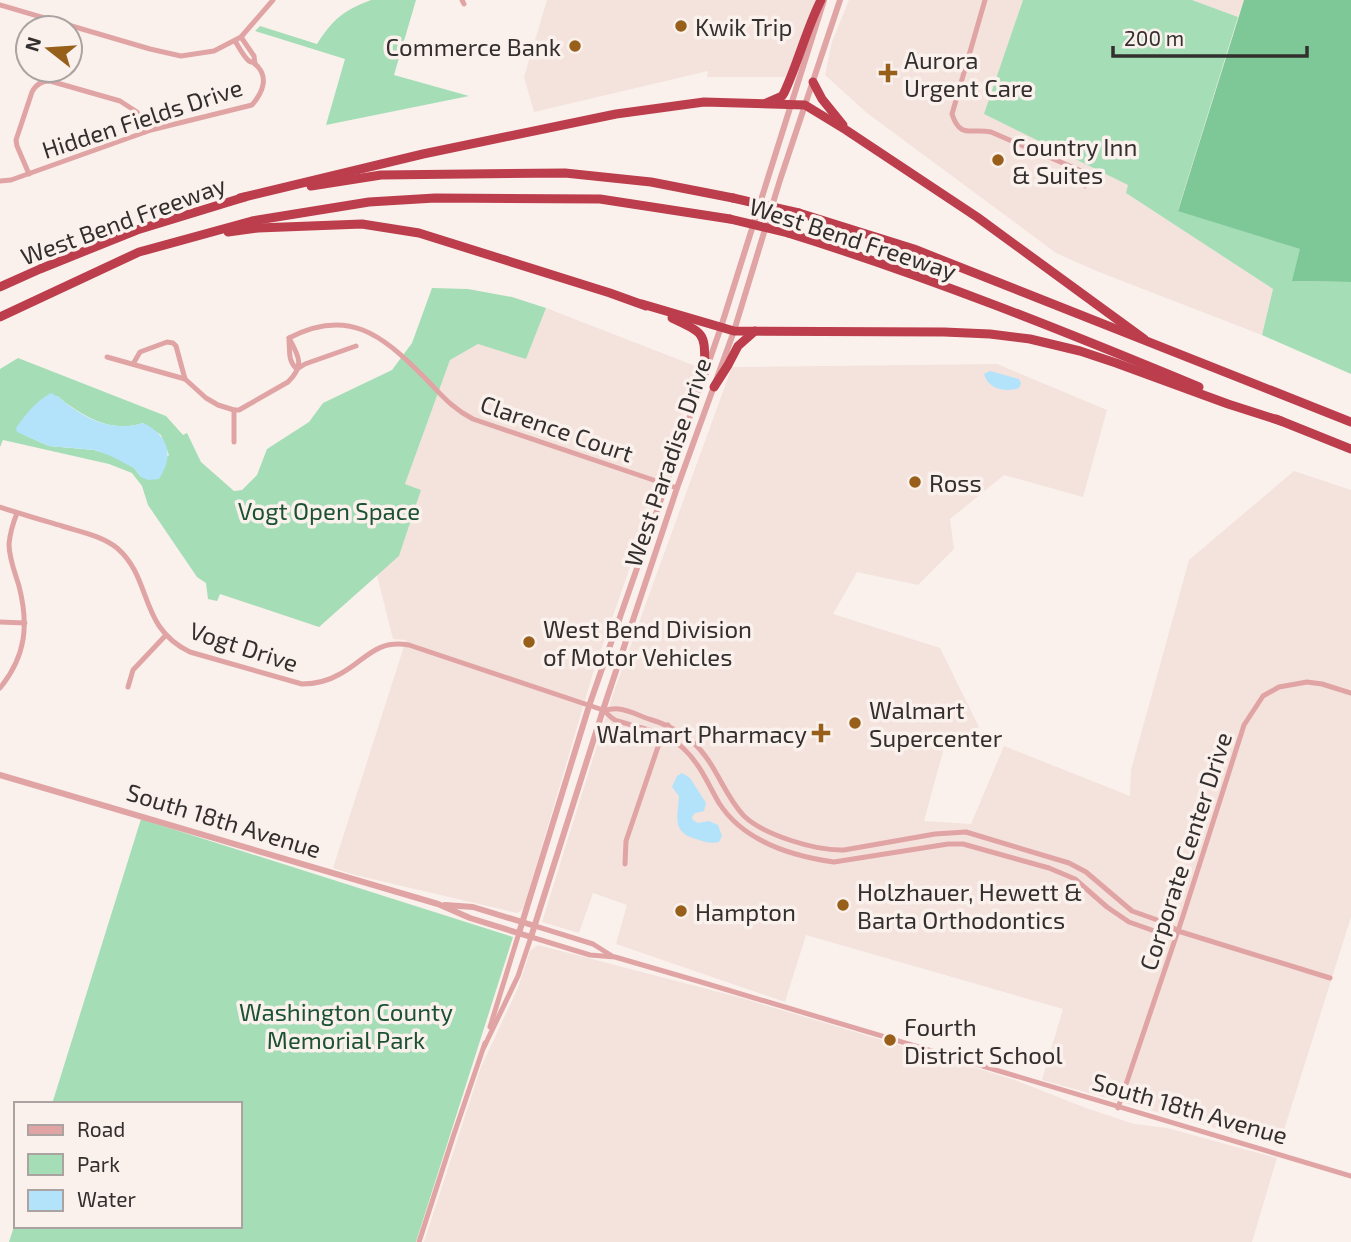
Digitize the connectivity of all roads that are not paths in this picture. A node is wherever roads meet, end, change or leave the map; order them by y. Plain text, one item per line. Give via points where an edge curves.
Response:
1 (273, 0) edge
2 (823, 0) edge
3 (840, 0) edge
4 (985, 0) edge
5 (0, 3) edge
6 (241, 37) junction
7 (235, 41) junction
8 (255, 64) junction
9 (813, 82) junction
10 (764, 104) junction
11 (791, 105) junction
12 (805, 105) junction
13 (846, 130) junction
14 (145, 132) junction
15 (29, 174) junction
16 (0, 181) edge
17 (1085, 186) dead end
18 (240, 198) junction
19 (202, 236) junction
20 (0, 286) edge
21 (642, 304) junction
22 (0, 317) edge
23 (721, 327) junction
24 (734, 331) junction
25 (755, 331) junction
26 (1144, 339) junction
27 (356, 346) dead end
28 (107, 357) dead end
29 (133, 364) junction
30 (297, 369) junction
31 (705, 372) junction
32 (185, 379) junction
33 (713, 387) junction
34 (234, 410) junction
35 (1281, 421) junction
36 (1351, 422) edge
37 (234, 442) dead end
38 (1351, 449) edge
39 (666, 484) junction
40 (677, 488) junction
41 (0, 507) edge
42 (17, 513) junction
43 (0, 622) edge
44 (25, 622) junction
45 (166, 635) junction
46 (128, 687) dead end
47 (0, 688) edge
48 (1351, 693) edge
49 (589, 706) junction
50 (603, 710) junction
51 (668, 725) junction
52 (662, 735) junction
53 (0, 775) edge
54 (625, 864) dead end
55 (438, 904) junction
56 (523, 922) junction
57 (535, 926) junction
58 (1178, 931) junction
59 (519, 933) junction
60 (531, 937) junction
61 (615, 957) junction
62 (1331, 978) dead end
63 (484, 1047) junction
64 (1118, 1108) junction
65 (1351, 1176) edge
66 (419, 1242) edge

1 - 6 street
2 - 10 highway via 784,93
2 - 11 street, West Paradise Drive
3 - 9 street, West Paradise Drive
4 - 17 street via 952,114 955,125 972,132 990,132 1079,170 1086,176
5 - 7 street via 181,56 214,51
6 - 7 street
6 - 8 street, Hidden Fields Drive
7 - 8 street, Hidden Fields Drive
8 - 14 street, Hidden Fields Drive via 264,83 252,105
9 - 12 street, West Paradise Drive
9 - 13 highway
10 - 11 highway
10 - 18 highway via 704,102 615,114
11 - 12 highway
11 - 23 street, West Paradise Drive
12 - 13 highway
12 - 24 street, West Paradise Drive
13 - 26 highway via 977,217
14 - 15 street, Hidden Fields Drive
14 - 15 street via 137,112 120,101 44,81 32,92 16,140
15 - 16 street, Hidden Fields Drive
18 - 20 highway, West Bend Freeway via 137,230
18 - 26 highway, West Bend Freeway, bridge via 381,175 551,173 651,182 799,213 915,249
19 - 21 highway via 258,228 362,224 419,233
19 - 22 highway, West Bend Freeway via 139,252
19 - 35 highway, West Bend Freeway, bridge via 252,221 369,202 435,198 600,199 730,219 847,251
21 - 23 highway
21 - 31 highway via 699,333 705,343
23 - 24 highway
23 - 31 street, West Paradise Drive
24 - 25 highway
24 - 33 street, West Paradise Drive
25 - 33 highway via 738,346
25 - 35 highway via 944,332 1030,339 1080,351
26 - 36 highway, West Bend Freeway
27 - 30 street
28 - 29 street
29 - 32 street
29 - 32 street via 140,352 173,343
30 - 34 street via 288,382
30 - 39 street, Clarence Court via 290,360 289,338 327,326 366,330 465,415
31 - 39 street, West Paradise Drive
32 - 34 street via 206,398
33 - 40 street, West Paradise Drive
34 - 37 street
35 - 38 highway, West Bend Freeway
39 - 40 street, Clarence Court
39 - 49 street, West Paradise Drive
40 - 50 street, West Paradise Drive
41 - 42 street, Vogt Drive
42 - 44 street via 9,545
42 - 45 street, Vogt Drive via 89,534 118,549
43 - 44 street
44 - 47 street via 18,659
45 - 46 street via 133,670
45 - 49 street, Vogt Drive via 191,652 302,684 341,674 367,654 404,644
48 - 58 street, Corporate Center Drive via 1307,682 1279,687 1263,696 1244,725
49 - 50 street, Vogt Drive
49 - 56 street, West Paradise Drive
50 - 51 street via 619,709
50 - 52 street via 615,720
50 - 57 street, West Paradise Drive
51 - 52 street
51 - 58 street via 697,746 731,800 765,831 831,850 967,832 1069,863 1132,911
52 - 54 street via 626,841
52 - 58 street via 685,750 730,818 761,842 835,862 963,844 1076,879 1129,922 1160,933
53 - 55 street, South 18th Avenue
55 - 56 street, South 18th Avenue via 473,907
55 - 59 street, South 18th Avenue
56 - 57 street, South 18th Avenue
56 - 59 street, West Paradise Drive
57 - 60 street, West Paradise Drive
57 - 61 street, South 18th Avenue via 593,944
58 - 62 street
58 - 64 street, Corporate Center Drive
59 - 60 street, South 18th Avenue
59 - 63 street
60 - 61 street, South 18th Avenue via 590,956
60 - 63 street
61 - 64 street, South 18th Avenue
63 - 66 street
64 - 65 street, South 18th Avenue

